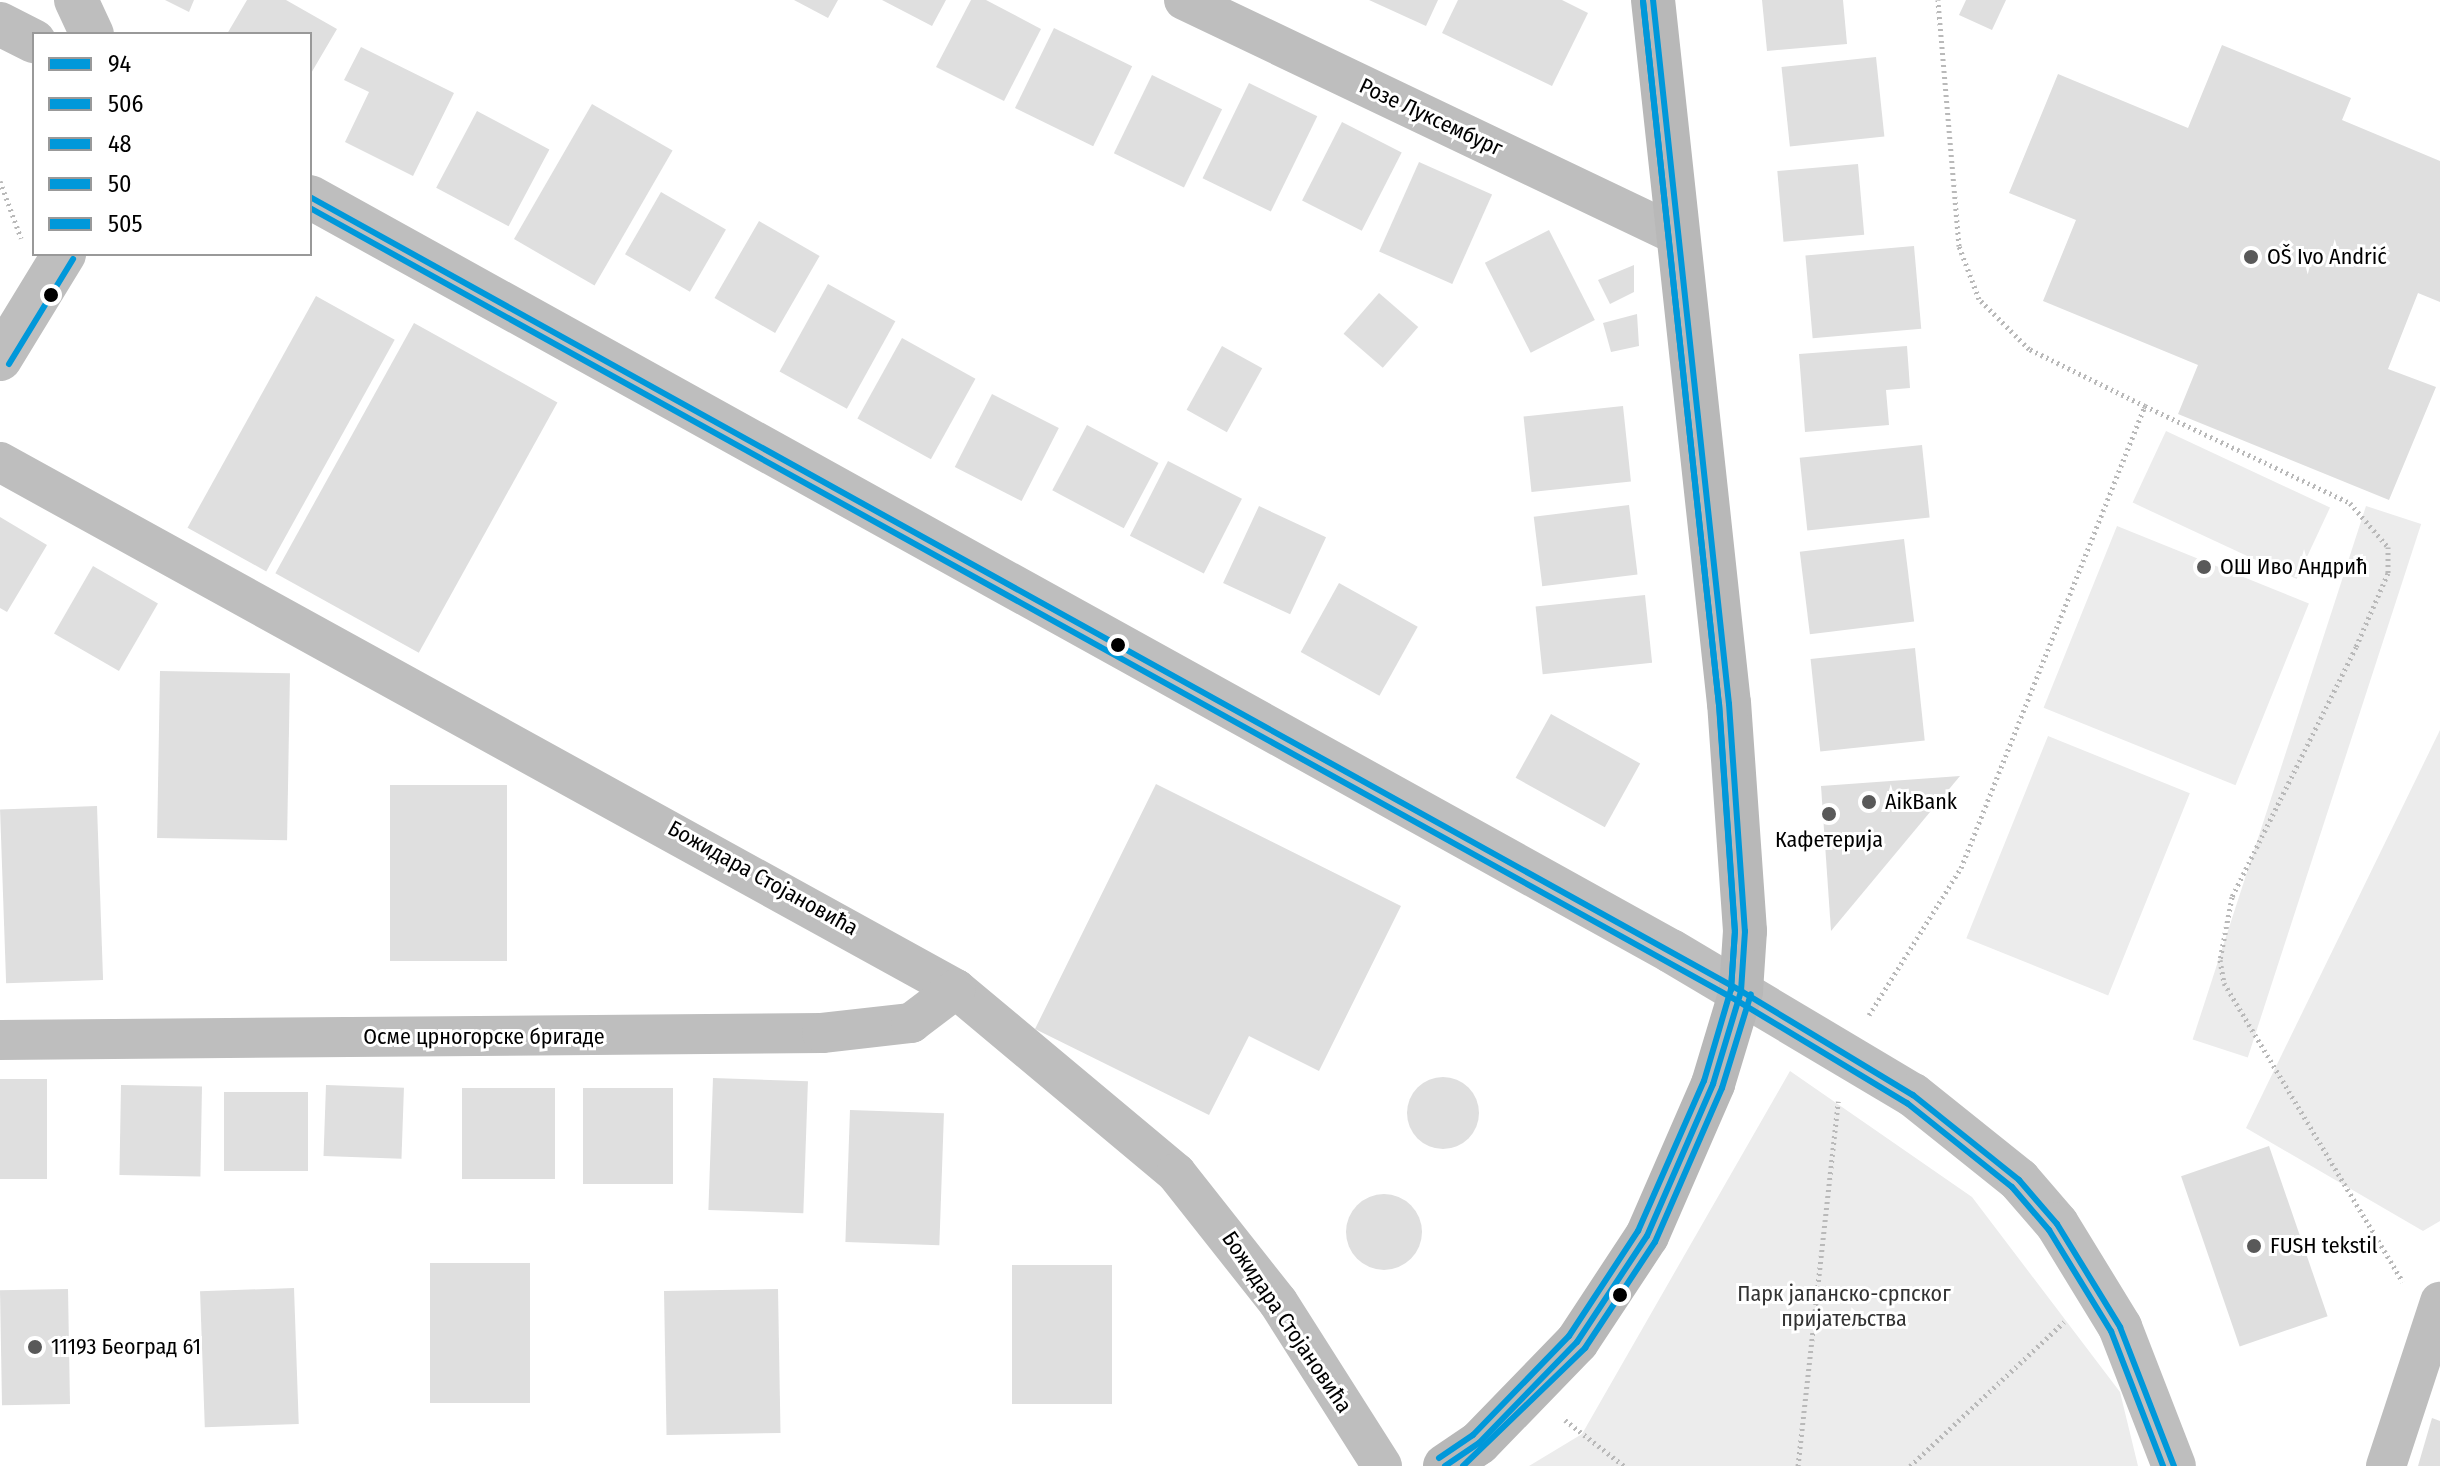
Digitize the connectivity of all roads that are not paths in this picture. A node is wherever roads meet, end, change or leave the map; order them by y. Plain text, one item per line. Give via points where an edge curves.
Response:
1 (76, 0) edge
2 (1184, 0) edge
3 (1653, 0) edge
4 (0, 24) edge
5 (91, 32) edge
6 (32, 40) edge
7 (312, 198) edge
8 (1677, 235) junction
9 (63, 256) edge
10 (0, 359) edge
11 (0, 462) edge
12 (956, 989) junction
13 (1741, 991) junction
14 (0, 1040) edge
15 (2435, 1316) edge
16 (1382, 1466) edge
17 (1445, 1466) edge
18 (2174, 1466) edge
19 (2386, 1466) edge

1 - 5 street
2 - 8 street, Розе Луксембург
3 - 8 main road
4 - 6 street
7 - 13 street
8 - 13 main road via 1729,704 1745,931
9 - 10 street
11 - 12 street, Божидара Стојановића
12 - 14 street, Осме црногорске бригаде via 911,1023 822,1033
12 - 16 street, Божидара Стојановића via 1176,1173 1278,1302
13 - 17 main road via 1702,1111 1647,1236 1577,1342 1479,1443
13 - 18 street via 1913,1095 2019,1180 2098,1289
15 - 19 street

